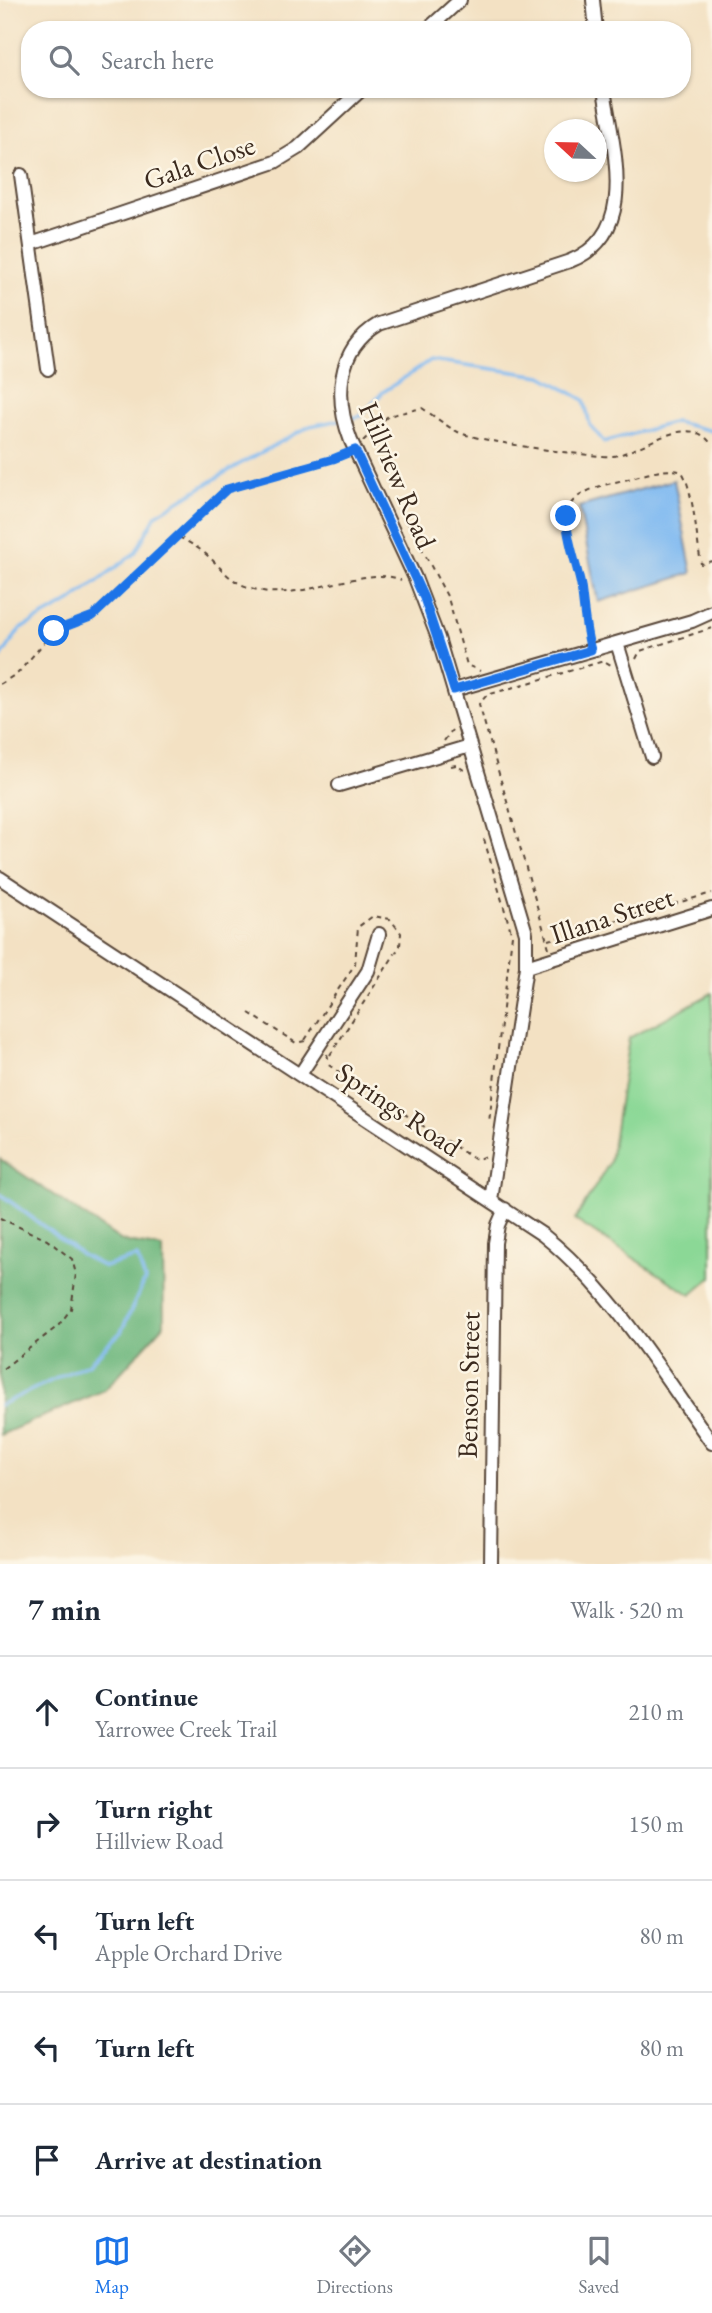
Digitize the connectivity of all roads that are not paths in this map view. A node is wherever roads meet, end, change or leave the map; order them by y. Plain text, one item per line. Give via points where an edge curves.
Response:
1 (460, 0) edge
2 (593, 0) edge
3 (437, 21) edge
4 (595, 21) edge
5 (352, 98) edge
6 (605, 98) edge
7 (22, 175) dead end
8 (31, 244) junction
9 (48, 369) dead end
10 (712, 612) edge
11 (617, 643) junction
12 (454, 690) junction
13 (470, 746) junction
14 (652, 757) dead end
15 (339, 785) dead end
16 (0, 878) edge
17 (712, 909) edge
18 (379, 934) dead end
19 (526, 967) junction
20 (301, 1073) junction
21 (491, 1200) junction
22 (505, 1209) junction
23 (712, 1443) edge
24 (491, 1564) edge

1 - 3 street
2 - 4 street
5 - 8 street, Gala Close via 298,148 268,165
6 - 12 street, Hillview Road via 617,193 614,215 603,238 570,261 374,327 357,344 343,370 342,418 419,588
7 - 8 street
8 - 9 street
10 - 11 street
11 - 12 street
11 - 14 street
12 - 13 street, Hillview Road
13 - 15 street
13 - 19 street, Hillview Road via 524,926
16 - 20 street, Springs Road
17 - 19 street, Illana Street
18 - 20 street via 368,971
19 - 21 street, Hillview Road
20 - 21 street, Springs Road
21 - 22 street, Springs Road
22 - 23 street, Springs Road via 551,1241 594,1281
22 - 24 street, Benson Street via 495,1243

